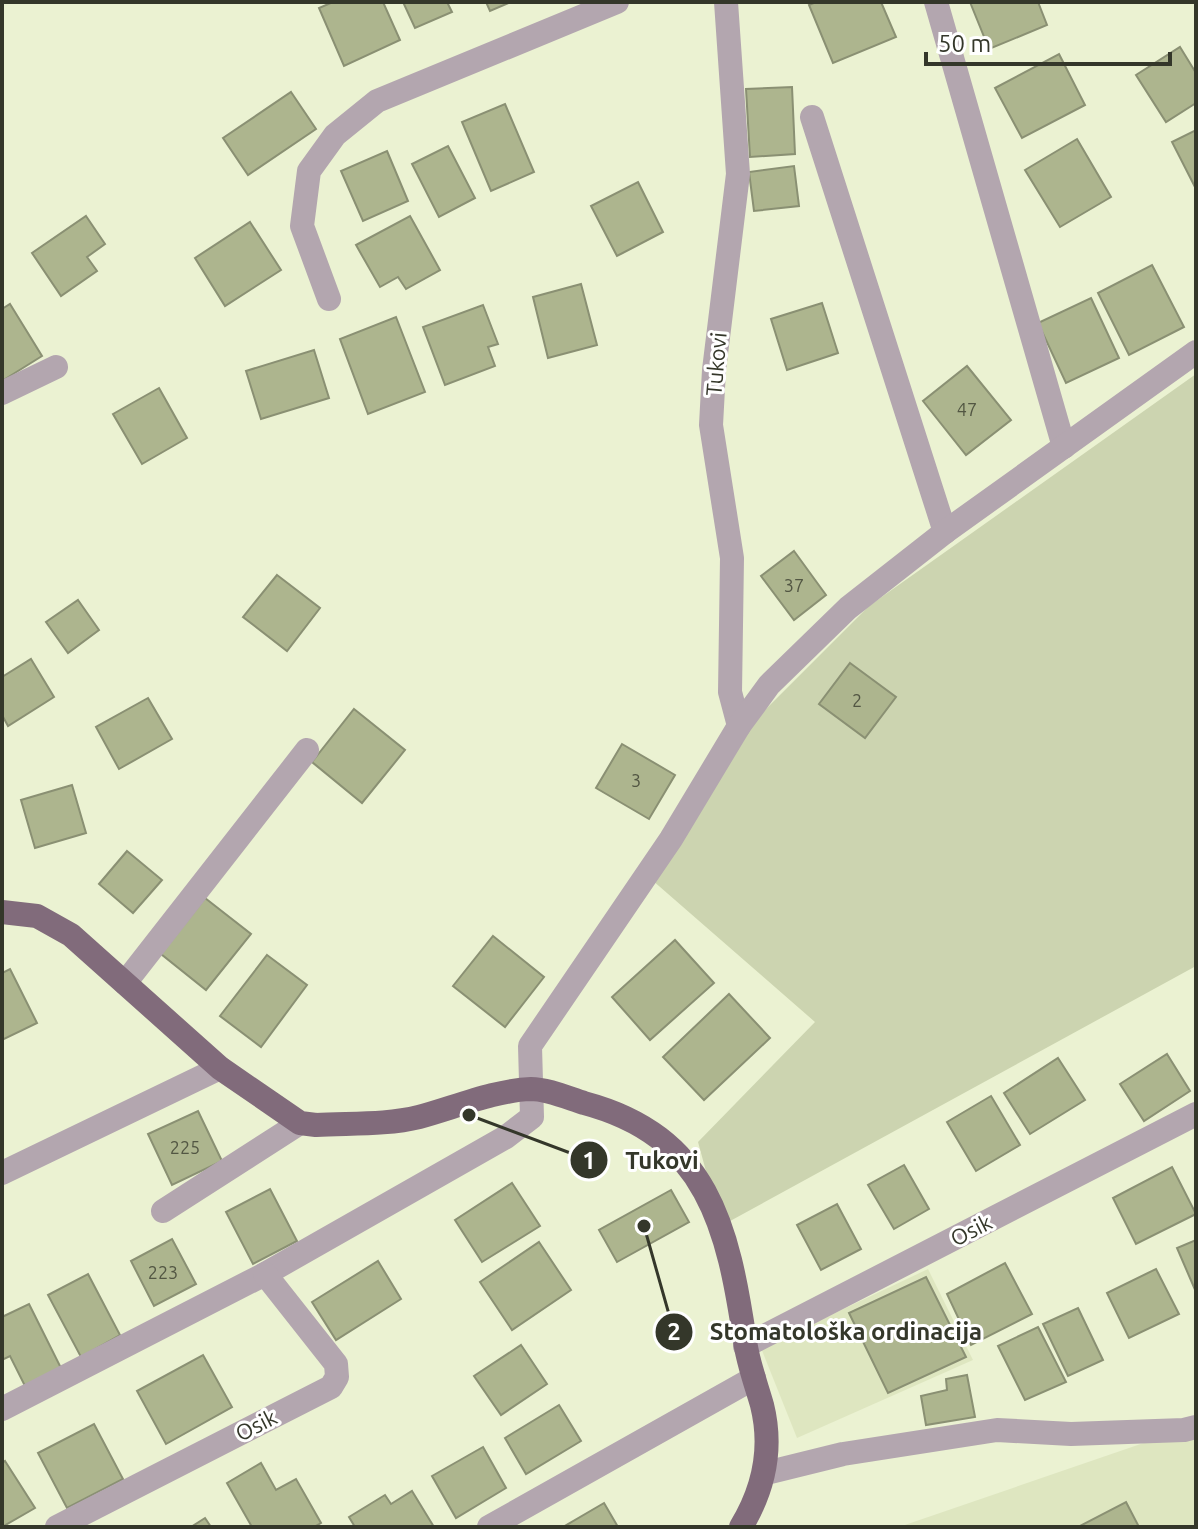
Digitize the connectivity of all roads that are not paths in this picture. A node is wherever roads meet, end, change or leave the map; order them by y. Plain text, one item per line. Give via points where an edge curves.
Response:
1 (617, 2) edge
2 (726, 2) edge
3 (936, 2) edge
4 (812, 117) dead end
5 (329, 299) dead end
6 (1196, 352) edge
7 (56, 367) dead end
8 (2, 393) edge
9 (1064, 447) junction
10 (945, 532) junction
11 (739, 726) junction
12 (307, 750) dead end
13 (2, 912) edge
14 (125, 983) junction
15 (220, 1068) junction
16 (533, 1089) junction
17 (1196, 1114) edge
18 (300, 1123) junction
19 (2, 1173) edge
20 (163, 1211) dead end
21 (265, 1274) junction
22 (745, 1346) junction
23 (754, 1378) junction
24 (2, 1409) edge
25 (1196, 1427) edge
26 (766, 1473) junction
27 (57, 1527) edge
28 (489, 1527) edge
29 (741, 1527) edge

1 - 5 street via 377,101 335,135 309,171 302,226
2 - 11 street, Tukovi via 738,174 711,425 732,558 730,692
3 - 9 street
4 - 10 street
6 - 9 street
7 - 8 street
9 - 10 street
10 - 11 street via 848,608 769,685
11 - 16 street via 671,839 530,1046
12 - 14 street
13 - 14 main road via 37,916 71,935
14 - 15 main road
15 - 18 main road
15 - 19 street
16 - 18 main road via 416,1118
16 - 21 street via 532,1117 506,1137
16 - 22 main road via 615,1111 643,1125 690,1168 715,1214 738,1289
17 - 22 street, Osik
18 - 20 street
21 - 24 street
21 - 27 street, Osik via 336,1364 331,1387
22 - 23 main road
23 - 26 main road via 768,1437
23 - 28 street
25 - 26 street via 1071,1434 997,1430 843,1454
26 - 29 main road

